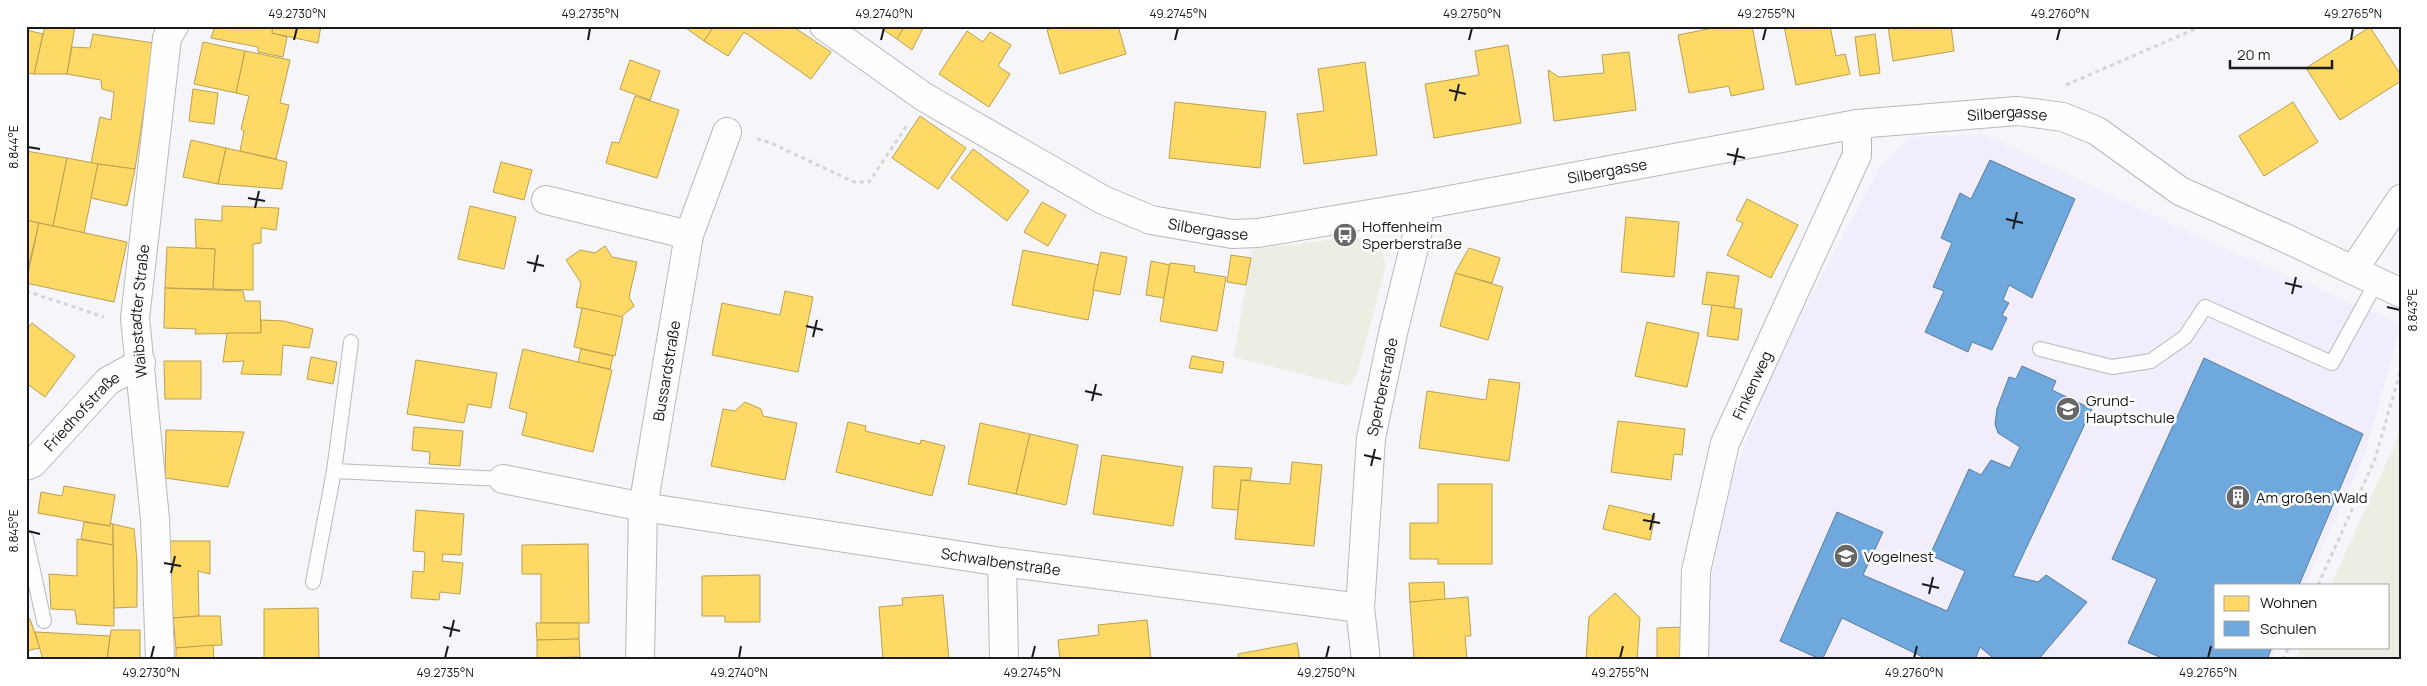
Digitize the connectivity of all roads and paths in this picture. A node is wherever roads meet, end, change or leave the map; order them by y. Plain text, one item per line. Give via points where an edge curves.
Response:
1 (174, 26) edge
2 (824, 26) edge
3 (2202, 26) edge
4 (2060, 87) dead end
5 (911, 120) dead end
6 (1857, 124) junction
7 (727, 132) joint
8 (2401, 199) edge
9 (546, 200) dead end
10 (1416, 206) junction
11 (689, 235) junction
12 (2377, 281) edge
13 (26, 291) edge
14 (108, 318) dead end
15 (351, 342) dead end
16 (2040, 349) dead end
17 (141, 363) junction
18 (2401, 369) edge
19 (26, 466) edge
20 (334, 471) junction
21 (503, 479) joint
22 (643, 507) junction
23 (26, 539) edge
24 (1002, 562) junction
25 (313, 582) dead end
26 (2318, 584) edge
27 (1360, 608) junction
28 (44, 621) dead end
29 (2289, 648) edge
30 (160, 660) edge
31 (640, 660) edge
32 (1004, 660) edge
33 (1366, 660) edge
34 (1694, 660) edge
35 (2284, 660) edge

1 - 17 street, Waibstadter Straße via 167,38 135,318
2 - 10 street, Silbergasse via 924,97 1103,200 1151,220 1232,234 1258,233
3 - 4 path
5 - 7 path via 868,182 854,182 771,143
6 - 10 street, Silbergasse
6 - 12 street, Silbergasse via 2017,111 2063,117 2097,131 2180,191
6 - 34 street, Finkenweg via 1857,155 1724,443 1696,571
7 - 11 street, Bussardstraße
8 - 12 street
9 - 11 street
10 - 27 street, Sperberstraße via 1419,227 1392,333 1371,438
11 - 22 street, Bussardstraße
12 - 16 lane via 2332,363 2205,307 2184,336 2151,362 2112,367
13 - 14 path
15 - 20 lane
17 - 19 street, Friedhofstraße via 108,381 33,463
17 - 30 street, Waibstadter Straße via 155,519
18 - 26 path via 2375,458
20 - 21 lane
20 - 25 lane
21 - 22 street
22 - 24 street, Schwalbenstraße
22 - 31 street, Bussardstraße
23 - 28 lane
24 - 27 street, Schwalbenstraße
24 - 32 street
27 - 33 street, Sperberstraße
29 - 35 path

